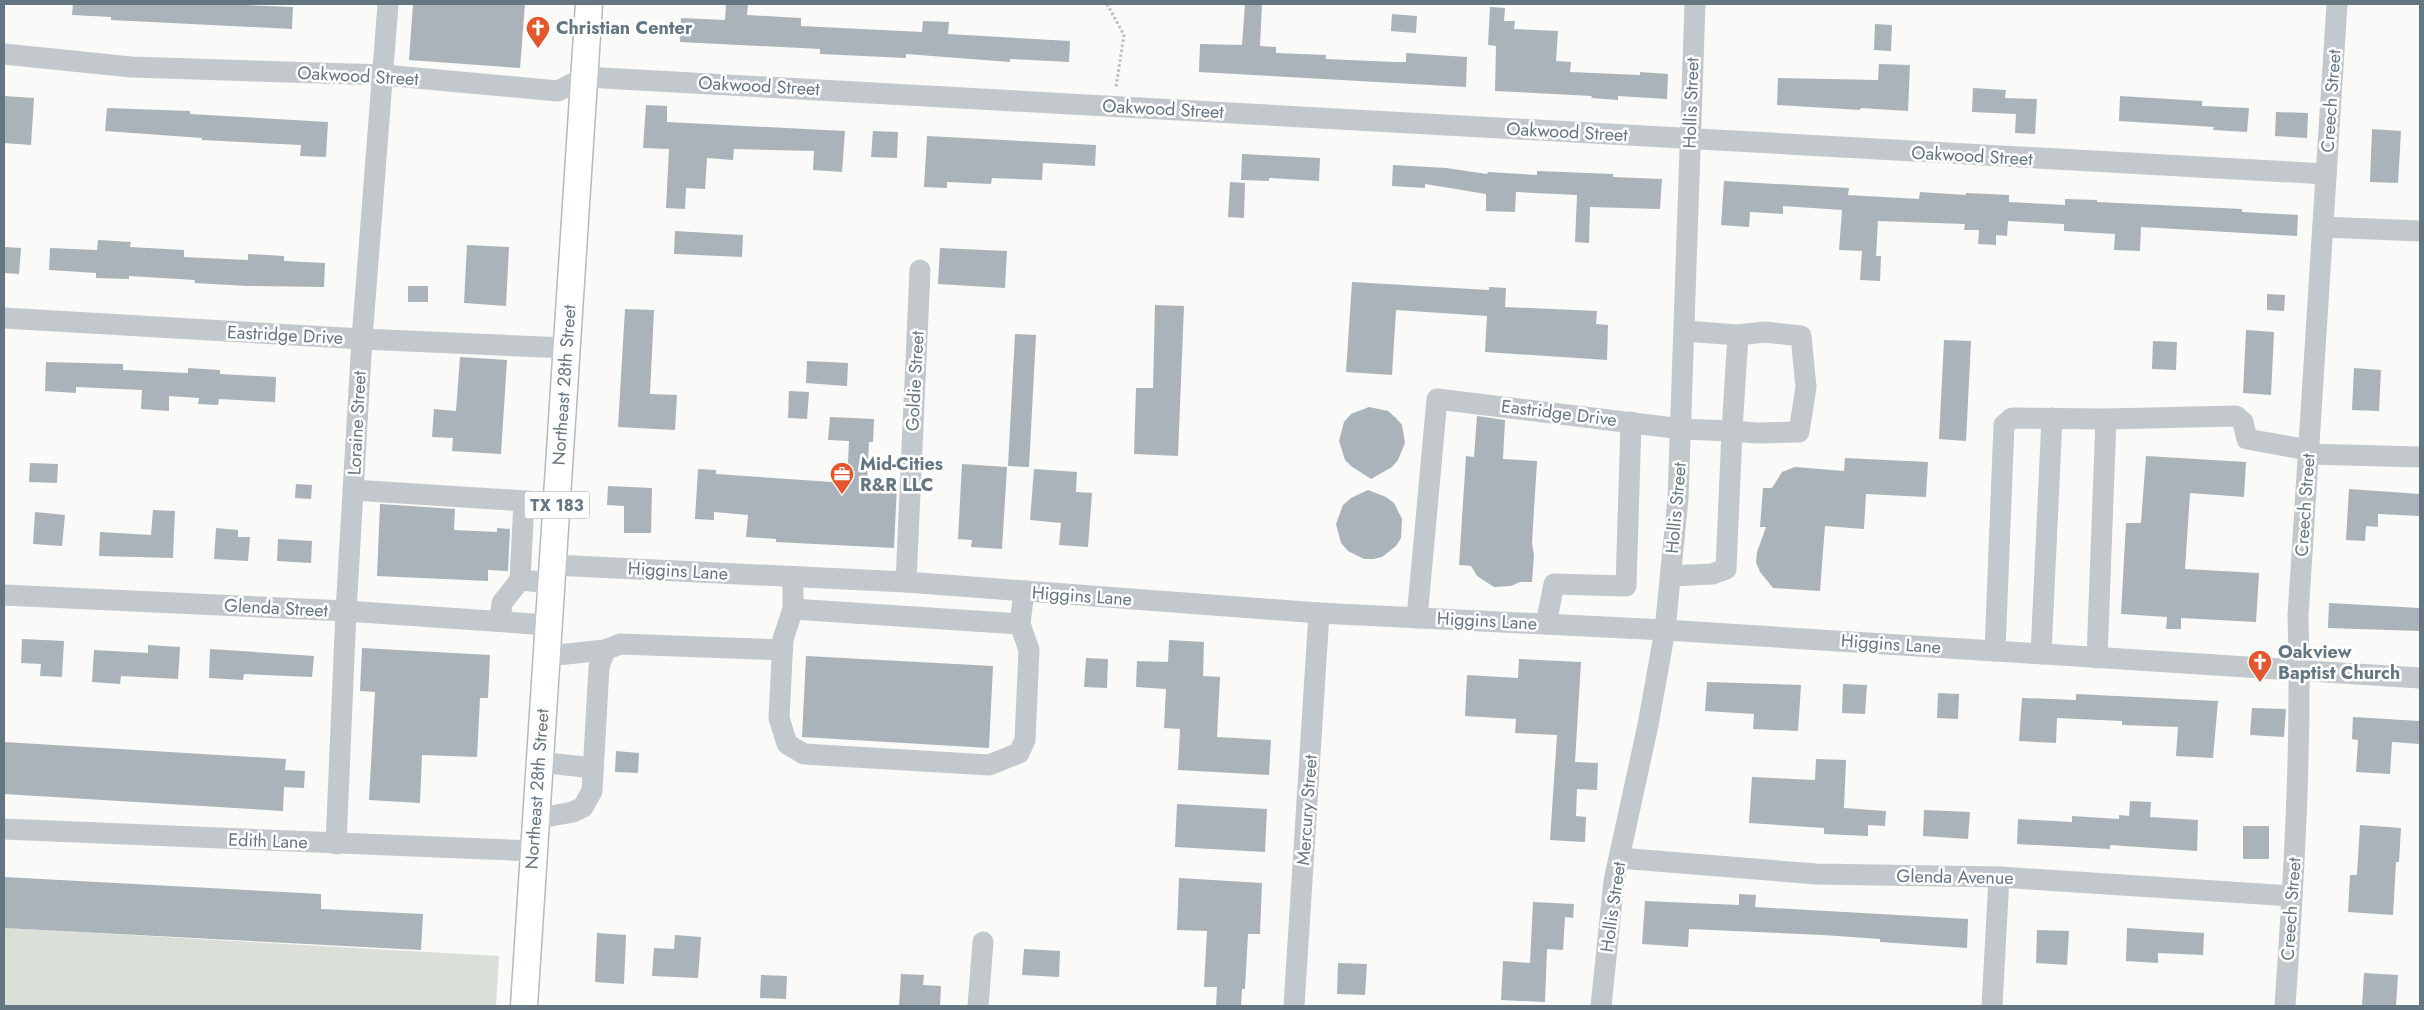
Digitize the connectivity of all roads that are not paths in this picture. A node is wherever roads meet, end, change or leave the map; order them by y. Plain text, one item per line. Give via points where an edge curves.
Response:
1 (388, 4) edge
2 (589, 4) edge
3 (1695, 4) edge
4 (2337, 4) edge
5 (4, 54) edge
6 (384, 76) junction
7 (585, 77) junction
8 (1690, 139) junction
9 (2326, 174) junction
10 (2323, 227) junction
11 (2420, 232) edge
12 (920, 270) dead end
13 (4, 318) edge
14 (1685, 331) junction
15 (1738, 335) junction
16 (362, 340) junction
17 (567, 348) junction
18 (2052, 418) junction
19 (2106, 419) junction
20 (1631, 422) junction
21 (1682, 429) junction
22 (1732, 431) junction
23 (2308, 452) junction
24 (2420, 457) edge
25 (353, 490) junction
26 (524, 501) junction
27 (557, 504) junction
28 (552, 574) junction
29 (1670, 576) junction
30 (793, 577) junction
31 (520, 580) junction
32 (906, 582) junction
33 (1024, 591) junction
34 (4, 595) edge
35 (793, 609) junction
36 (346, 611) junction
37 (1319, 613) junction
38 (1417, 618) junction
39 (500, 622) junction
40 (1020, 624) junction
41 (1546, 624) junction
42 (549, 625) junction
43 (1665, 630) junction
44 (605, 650) junction
45 (782, 650) junction
46 (1995, 651) junction
47 (2041, 654) junction
48 (547, 656) junction
49 (2097, 658) junction
50 (2299, 670) junction
51 (2420, 678) edge
52 (539, 762) junction
53 (593, 768) junction
54 (535, 819) junction
55 (4, 829) edge
56 (336, 844) junction
57 (533, 851) junction
58 (1618, 858) junction
59 (1999, 878) junction
60 (2292, 896) junction
61 (983, 942) dead end
62 (524, 1006) edge
63 (978, 1006) edge
64 (1294, 1006) edge
65 (1601, 1006) edge
66 (1992, 1006) edge
67 (2285, 1006) edge

1 - 6 street, Loraine Street
2 - 7 main road, Northeast 28th Street / TX 183
3 - 8 street, Hollis Street
4 - 9 street, Creech Street
5 - 6 street, Oakwood Street via 131,67
6 - 7 street, Oakwood Street via 558,91
6 - 16 street, Loraine Street
7 - 8 street, Oakwood Street
7 - 17 main road, Northeast 28th Street / TX 183
8 - 9 street, Oakwood Street
8 - 14 street, Hollis Street
9 - 10 street, Creech Street
10 - 11 street
10 - 23 street, Creech Street
12 - 32 street, Goldie Street
13 - 16 street, Eastridge Drive
14 - 15 street
14 - 21 street, Hollis Street
15 - 22 street
15 - 22 street, Eastridge Drive via 1764,332 1801,336 1806,388 1799,432
16 - 17 street, Eastridge Drive
16 - 25 street, Loraine Street
17 - 27 main road, Northeast 28th Street / TX 183
18 - 19 street
18 - 46 street via 2012,418 2004,425
18 - 47 street
19 - 23 street via 2236,416 2243,422 2247,439
19 - 49 street
20 - 21 street, Eastridge Drive
20 - 38 street, Eastridge Drive via 1437,399
20 - 41 street via 1626,586 1554,584
21 - 22 street, Eastridge Drive
21 - 29 street, Hollis Street
22 - 29 street via 1726,569 1712,574
23 - 24 street
23 - 50 street, Creech Street via 2298,616
25 - 26 street
25 - 36 street, Loraine Street
26 - 27 street
26 - 31 street
27 - 28 main road, Northeast 28th Street / TX 183
28 - 30 street, Higgins Lane
28 - 31 street, Higgins Lane
28 - 42 main road, Northeast 28th Street / TX 183
29 - 43 street, Hollis Street
30 - 32 street, Higgins Lane
30 - 35 street
31 - 39 street via 502,603
32 - 33 street, Higgins Lane
33 - 37 street, Higgins Lane
33 - 40 street
34 - 36 street, Glenda Street
35 - 40 street
35 - 45 street
36 - 39 street, Glenda Street
36 - 56 street, Loraine Street
37 - 38 street, Higgins Lane
37 - 64 street, Mercury Street
38 - 41 street, Higgins Lane
39 - 42 street, Glenda Street
40 - 45 street via 1029,650 1025,740 1019,753 989,765 804,754 787,744 779,718
41 - 43 street, Higgins Lane
42 - 48 main road, Northeast 28th Street / TX 183
43 - 46 street, Higgins Lane
43 - 58 street, Hollis Street via 1648,725
44 - 45 street via 620,644
44 - 48 street
44 - 53 street via 599,667
46 - 47 street, Higgins Lane
47 - 49 street, Higgins Lane
48 - 52 main road, Northeast 28th Street / TX 183
49 - 50 street, Higgins Lane
50 - 51 street, Higgins Lane
50 - 60 street, Creech Street via 2297,828
52 - 53 street
52 - 54 main road, Northeast 28th Street / TX 183
53 - 54 street via 592,791 583,808
54 - 57 main road, Northeast 28th Street / TX 183
55 - 56 street, Edith Lane
56 - 57 street, Edith Lane
57 - 62 main road, Northeast 28th Street / TX 183
58 - 59 street, Glenda Avenue via 1816,874
58 - 65 street, Hollis Street
59 - 60 street, Glenda Avenue
59 - 66 street
60 - 67 street, Creech Street
61 - 63 street

